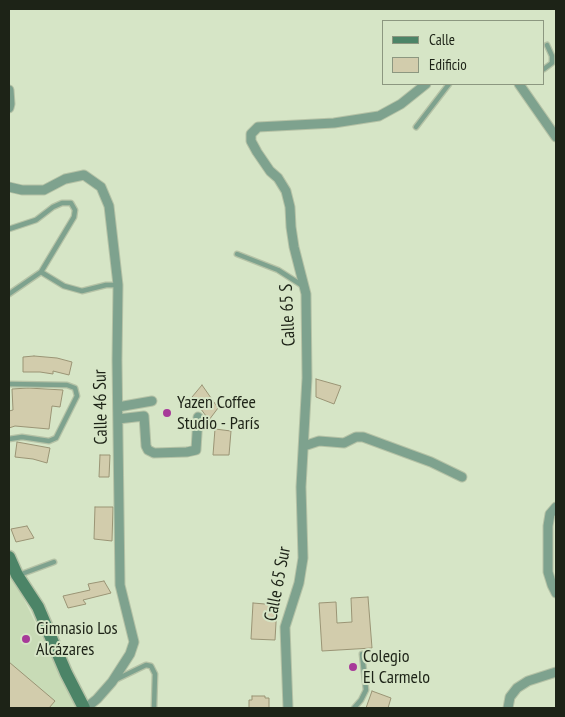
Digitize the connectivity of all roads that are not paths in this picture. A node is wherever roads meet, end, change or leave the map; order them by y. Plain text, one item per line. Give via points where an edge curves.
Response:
1 (547, 45) dead end
2 (545, 68) edge
3 (425, 85) edge
4 (448, 85) edge
5 (520, 85) edge
6 (9, 90) edge
7 (9, 108) edge
8 (416, 126) dead end
9 (556, 137) edge
10 (9, 187) edge
11 (9, 228) edge
12 (237, 254) dead end
13 (42, 272) junction
14 (118, 284) junction
15 (305, 287) junction
16 (9, 294) edge
17 (9, 384) edge
18 (152, 401) dead end
19 (118, 407) junction
20 (198, 417) dead end
21 (118, 419) junction
22 (9, 439) edge
23 (304, 446) junction
24 (303, 465) joint
25 (462, 477) dead end
26 (556, 507) edge
27 (9, 557) edge
28 (54, 562) dead end
29 (18, 575) junction
30 (556, 593) edge
31 (362, 654) dead end
32 (556, 672) edge
33 (112, 682) junction
34 (85, 708) edge
35 (154, 708) edge
36 (288, 708) edge
37 (354, 708) edge
38 (508, 708) edge

1 - 2 lane via 552,63
3 - 15 street, Calle 65 S via 394,109 378,116 334,123 258,127 251,134 251,141 286,191 294,247
4 - 8 lane
5 - 9 street
6 - 7 street
10 - 14 street, Calle 46 Sur via 44,190 65,179 84,175 101,187 109,206
11 - 13 lane via 36,220 62,203 71,203 74,216
12 - 15 lane via 278,270
13 - 14 lane via 64,286 82,291
13 - 16 lane
14 - 19 street, Calle 46 Sur
15 - 23 street, Calle 65 S via 307,378
17 - 22 lane via 67,385 75,388 77,396 56,438 49,441 22,437
18 - 19 street
19 - 21 street, Calle 46 Sur
20 - 21 street via 194,452 154,453 146,446 144,416
21 - 33 street, Calle 46 Sur via 120,585 134,642
23 - 24 street, Calle 65 S
23 - 25 street via 319,441 344,443 363,436
24 - 36 street, Calle 65 Sur via 303,558 285,627
26 - 30 street via 550,514 548,526 548,572
27 - 29 street
28 - 29 lane
29 - 34 street via 38,606 66,673
31 - 37 lane via 366,690
32 - 38 street via 517,688 510,697
33 - 34 street, Calle 46 Sur
33 - 35 lane via 146,665 151,666 155,674

